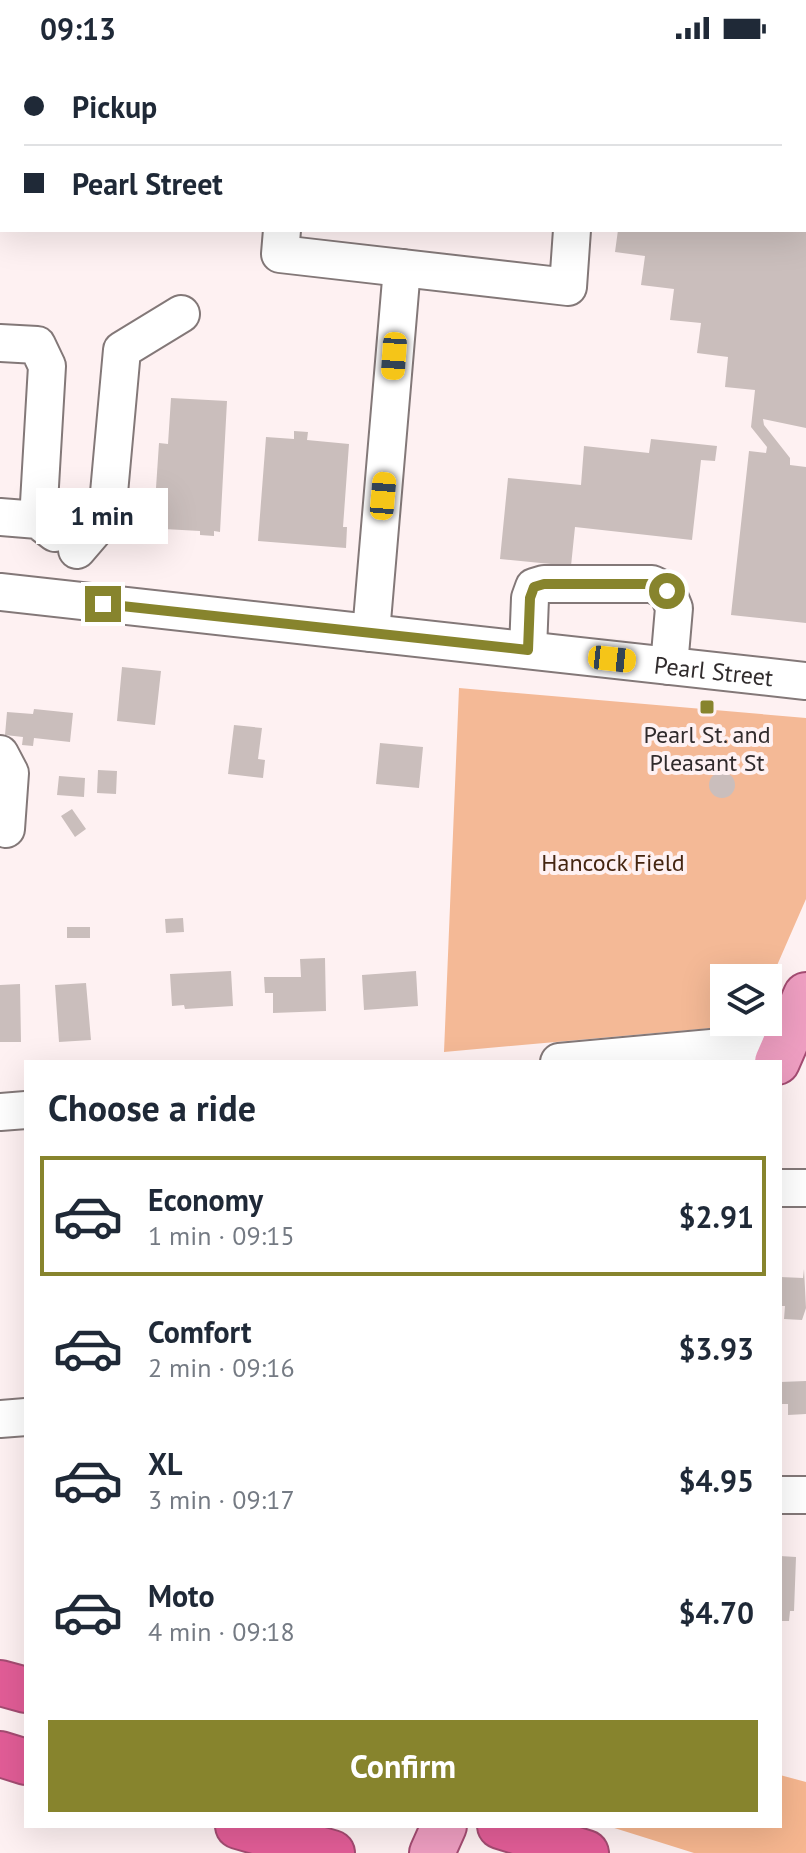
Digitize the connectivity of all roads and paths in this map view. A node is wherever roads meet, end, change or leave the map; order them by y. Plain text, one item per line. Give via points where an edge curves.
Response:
1 (282, 232) edge
2 (572, 232) edge
3 (402, 268) junction
4 (181, 314) dead end
5 (0, 343) edge
6 (0, 517) edge
7 (38, 520) junction
8 (77, 550) junction
9 (1, 598) edge
10 (74, 601) junction
11 (371, 633) junction
12 (528, 650) junction
13 (669, 666) junction
14 (806, 681) edge
15 (0, 754) edge
16 (6, 829) dead end
17 (806, 995) edge
18 (782, 1051) edge
19 (600, 1060) edge
20 (24, 1110) edge
21 (0, 1112) edge
22 (782, 1188) edge
23 (806, 1188) edge
24 (24, 1417) edge
25 (0, 1419) edge
26 (782, 1495) edge
27 (806, 1495) edge
28 (0, 1683) edge
29 (24, 1689) edge
30 (0, 1754) edge
31 (24, 1761) edge
32 (245, 1828) edge
33 (443, 1828) edge
34 (506, 1828) edge
35 (332, 1853) edge
36 (432, 1853) edge
37 (586, 1853) edge

1 - 3 street via 280,254
2 - 3 street via 568,287
3 - 11 street
4 - 8 street via 122,350 107,515
5 - 7 street via 37,345 47,366
6 - 7 street
7 - 8 street
8 - 10 street
9 - 10 street, Pearl Street
10 - 11 street, Pearl Street
11 - 12 street, Pearl Street
12 - 13 street, Pearl Street
12 - 13 street via 534,587 652,584 667,591 674,608
13 - 14 street, Pearl Street
15 - 16 street via 10,773
17 - 18 main road
18 - 19 street
20 - 21 street
22 - 23 street
24 - 25 street
26 - 27 street
28 - 29 highway
30 - 31 highway
32 - 35 highway
33 - 36 main road
34 - 37 highway

